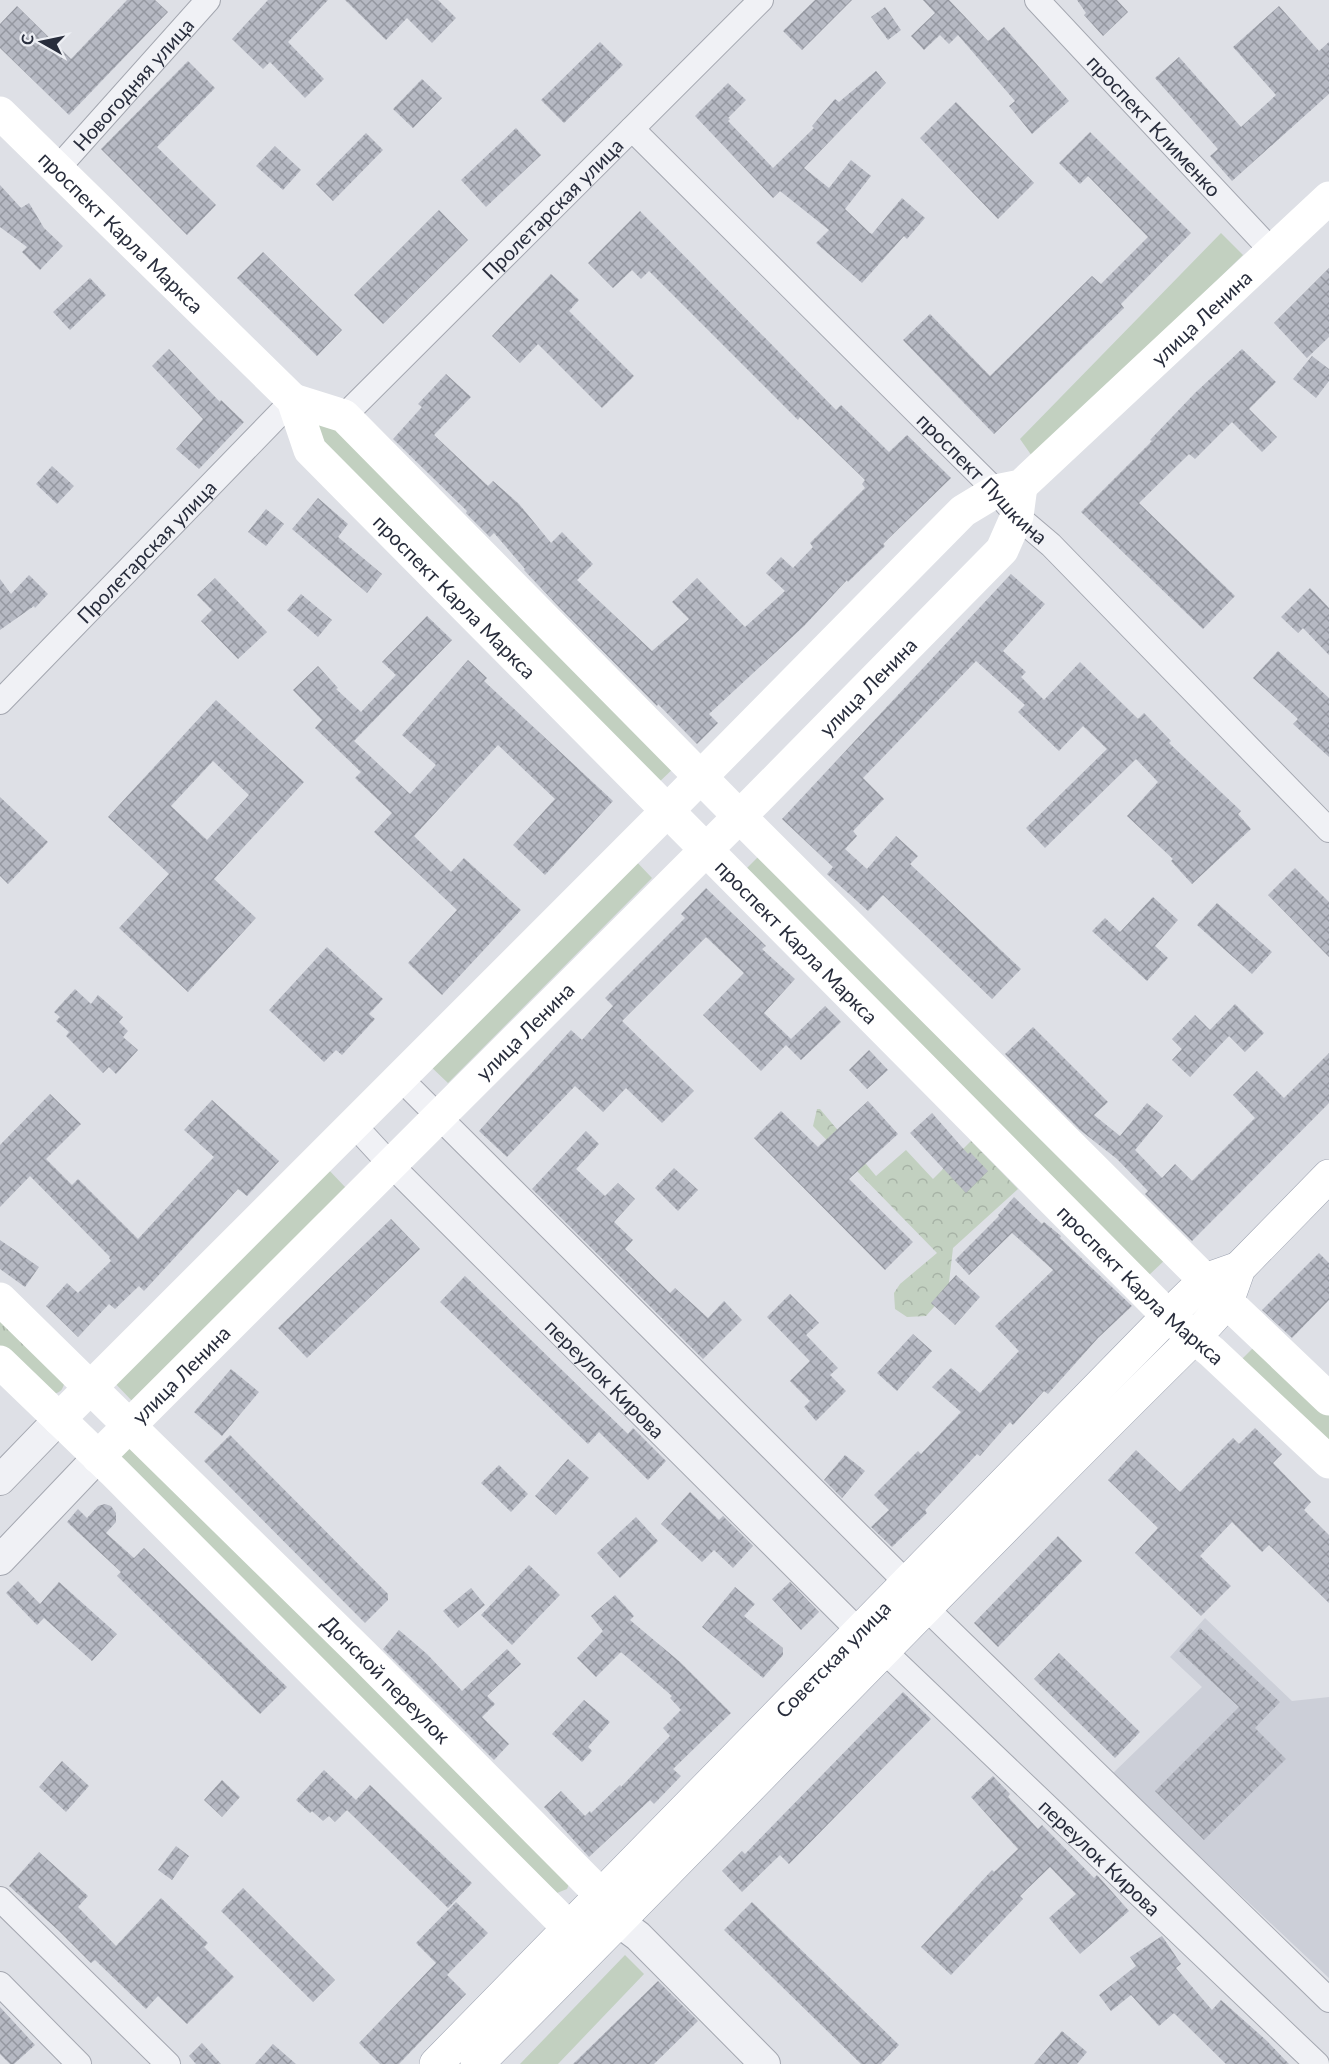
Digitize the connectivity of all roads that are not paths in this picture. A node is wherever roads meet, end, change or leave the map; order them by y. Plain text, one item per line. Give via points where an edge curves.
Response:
1 (208, 0) edge
2 (761, 0) edge
3 (1038, 0) edge
4 (0, 112) edge
5 (632, 129) junction
6 (57, 169) junction
7 (1329, 198) edge
8 (1272, 251) junction
9 (293, 400) junction
10 (344, 416) junction
11 (1011, 498) junction
12 (0, 702) edge
13 (701, 777) junction
14 (667, 811) junction
15 (739, 816) junction
16 (1329, 830) edge
17 (705, 849) junction
18 (400, 1078) junction
19 (440, 1116) junction
20 (354, 1125) junction
21 (390, 1164) junction
22 (1329, 1176) edge
23 (1216, 1291) junction
24 (0, 1299) edge
25 (1168, 1316) junction
26 (1194, 1338) junction
27 (0, 1362) edge
28 (90, 1388) junction
29 (1329, 1399) edge
30 (59, 1419) junction
31 (130, 1425) junction
32 (98, 1457) junction
33 (1329, 1462) edge
34 (0, 1480) edge
35 (0, 1560) edge
36 (916, 1595) junction
37 (871, 1641) junction
38 (600, 1894) junction
39 (0, 1899) edge
40 (619, 1922) junction
41 (569, 1928) junction
42 (0, 1983) edge
43 (1329, 2000) edge
44 (79, 2064) edge
45 (168, 2064) edge
46 (436, 2064) edge
47 (477, 2064) edge
48 (765, 2064) edge
49 (1317, 2064) edge

1 - 6 street, Новогодняя улица
2 - 5 street, Пролетарская улица
3 - 8 street, проспект Клименко
4 - 6 main road, проспект Карла Маркса
5 - 10 street, Пролетарская улица
5 - 11 street, проспект Пушкина
6 - 9 main road, проспект Карла Маркса
7 - 8 main road, улица Ленина
8 - 11 main road, улица Ленина
9 - 10 main road, проспект Карла Маркса
9 - 12 street, Пролетарская улица
9 - 14 main road, проспект Карла Маркса via 310,450
10 - 13 main road, проспект Карла Маркса
11 - 13 main road, улица Ленина via 963,511
11 - 15 main road, улица Ленина via 1002,550
11 - 16 street, проспект Пушкина via 1051,545
13 - 14 main road, улица Ленина
13 - 15 main road, проспект Карла Маркса
14 - 17 main road, проспект Карла Маркса
14 - 18 main road, улица Ленина
15 - 17 main road, улица Ленина
15 - 23 main road, проспект Карла Маркса
17 - 19 main road, улица Ленина
17 - 25 main road, проспект Карла Маркса
18 - 19 street
18 - 20 main road, улица Ленина
19 - 21 main road, улица Ленина
19 - 36 street
20 - 21 street, переулок Кирова
20 - 28 main road, улица Ленина
21 - 31 main road, улица Ленина
21 - 37 street, переулок Кирова
22 - 23 main road, Советская улица
23 - 25 main road, Советская улица
23 - 26 main road, Советская улица
23 - 29 main road, проспект Карла Маркса
24 - 28 main road, Донской переулок
25 - 26 main road, проспект Карла Маркса
25 - 36 main road, Советская улица
26 - 33 main road, проспект Карла Маркса
26 - 36 main road, Советская улица
27 - 30 main road
28 - 30 main road, улица Ленина
28 - 31 main road, Донской переулок
30 - 32 main road
30 - 34 street, улица Ленина
31 - 32 main road, улица Ленина
31 - 38 main road, Донской переулок
32 - 35 street, улица Ленина
32 - 41 main road
36 - 37 main road, Советская улица
36 - 43 street
37 - 38 main road, Советская улица
37 - 40 main road, Советская улица
37 - 49 street, переулок Кирова
38 - 40 main road, Донской переулок
38 - 41 main road, Советская улица
39 - 45 street
40 - 41 street
40 - 47 main road, Советская улица
40 - 48 street, Донской переулок via 638,1936
41 - 46 main road, Советская улица
42 - 44 street

